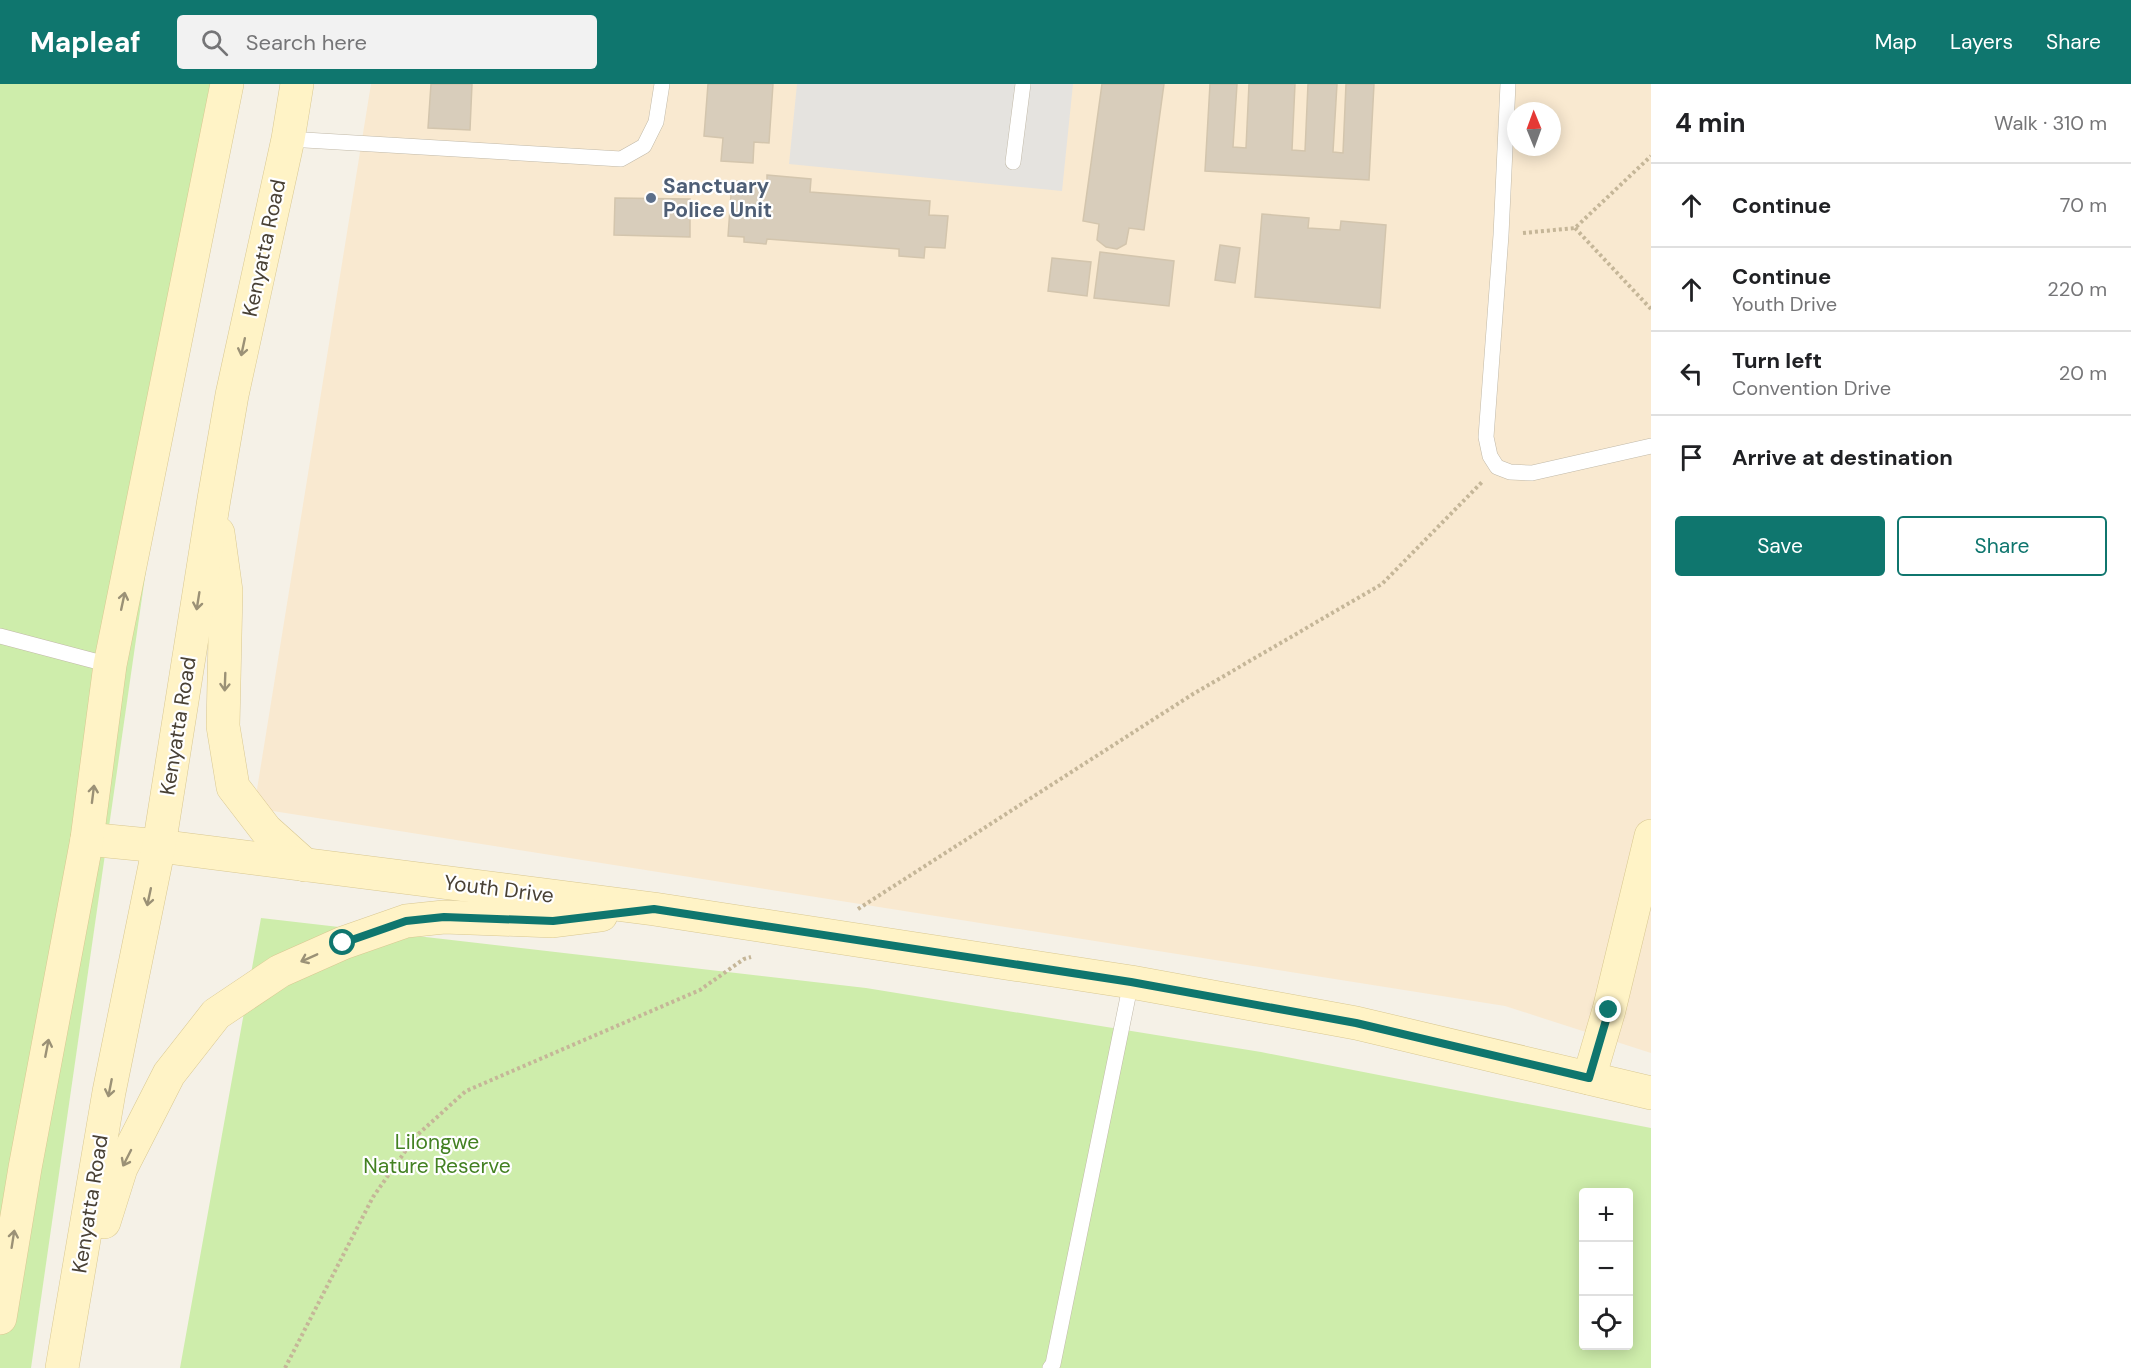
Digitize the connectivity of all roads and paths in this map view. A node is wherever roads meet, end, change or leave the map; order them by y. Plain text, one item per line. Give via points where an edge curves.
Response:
1 (227, 84) edge
2 (297, 84) edge
3 (662, 84) edge
4 (1023, 84) edge
5 (1508, 84) edge
6 (288, 139) junction
7 (1651, 156) edge
8 (1014, 162) dead end
9 (1575, 228) junction
10 (1501, 235) junction
11 (1651, 309) edge
12 (1651, 446) edge
13 (1497, 467) junction
14 (214, 499) junction
15 (0, 636) edge
16 (110, 665) junction
17 (1651, 836) edge
18 (87, 838) junction
19 (159, 846) junction
20 (305, 864) junction
21 (654, 909) junction
22 (819, 934) junction
23 (755, 955) dead end
24 (1131, 982) junction
25 (1589, 1078) junction
26 (1651, 1093) edge
27 (0, 1318) edge
28 (69, 1330) junction
29 (62, 1368) edge
30 (285, 1368) edge
31 (1050, 1368) edge

16 -> 1 main road
2 - 6 main road, Kenyatta Road
3 - 6 lane via 656,122 644,146 621,159
4 - 8 lane
5 - 10 lane
6 -> 14 main road, Kenyatta Road via 232,395
7 - 9 path
9 - 10 path
9 - 11 path
10 - 13 lane via 1486,437
12 - 13 lane via 1532,473
13 - 22 path via 1382,584 1193,694
14 -> 19 main road, Kenyatta Road
14 -> 20 main road via 226,591 224,726 233,787 266,830
15 - 16 lane
18 -> 16 main road
17 - 25 main road
18 - 19 main road, Youth Drive
27 -> 18 main road
19 - 20 main road, Youth Drive
19 -> 28 main road, Kenyatta Road via 109,1092
20 - 21 main road, Youth Drive
21 - 22 main road, Youth Drive
21 -> 28 main road via 553,921 444,917 406,921 280,971 216,1014 169,1074 121,1168
22 - 24 main road, Youth Drive
23 - 30 path via 700,990 466,1091 416,1136 373,1197
24 - 25 main road, Youth Drive via 1356,1023
24 - 31 lane
25 - 26 main road, Youth Drive
28 - 29 main road, Kenyatta Road

